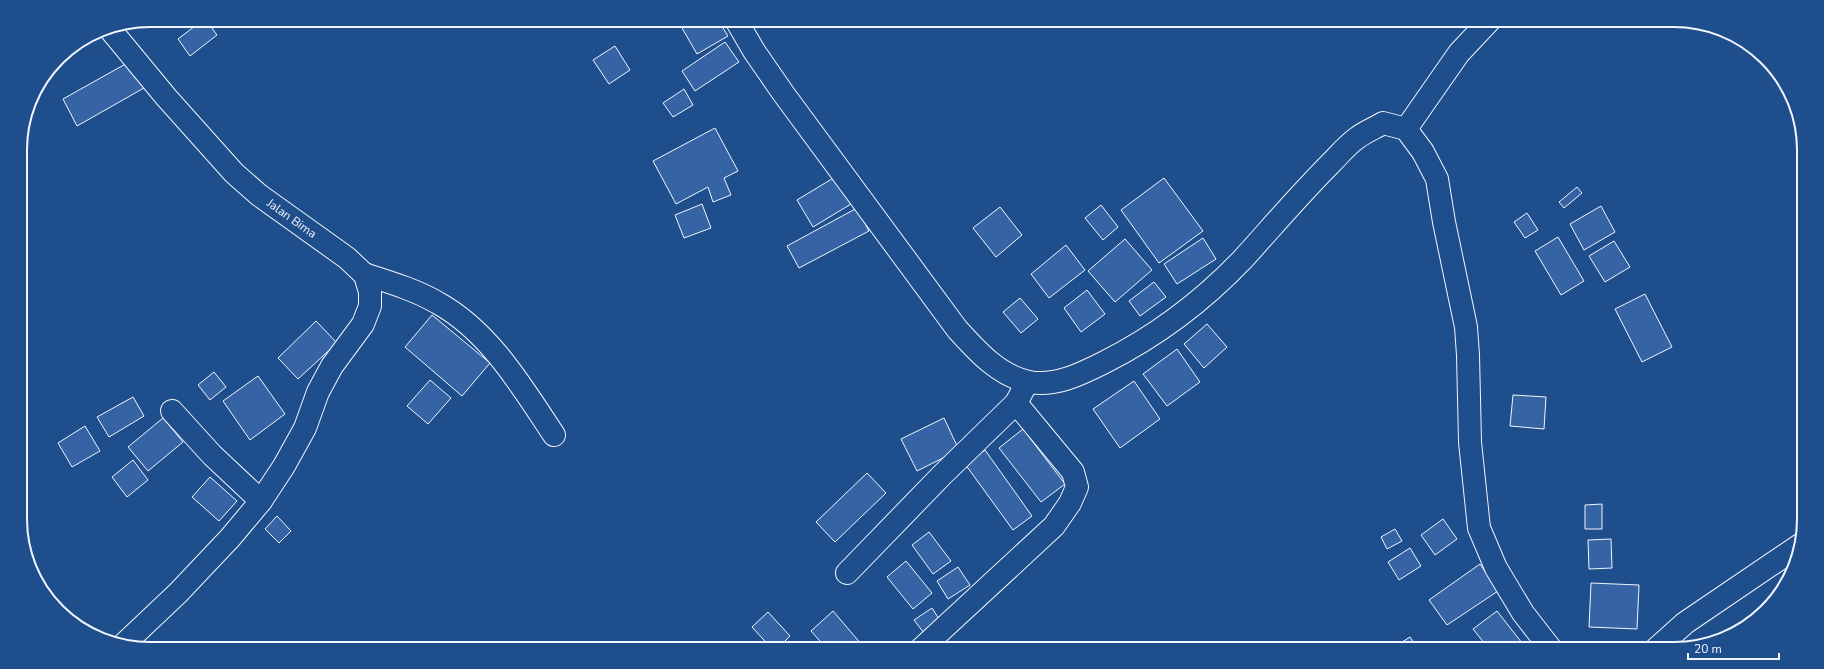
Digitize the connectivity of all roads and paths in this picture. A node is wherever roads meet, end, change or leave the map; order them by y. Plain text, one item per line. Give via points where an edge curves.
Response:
1 (740, 27) edge
2 (1483, 27) edge
3 (113, 33) edge
4 (1406, 129) junction
5 (364, 274) junction
6 (1029, 382) junction
7 (1016, 402) junction
8 (172, 411) dead end
9 (554, 435) dead end
10 (261, 501) junction
11 (1793, 550) edge
12 (847, 573) dead end
13 (127, 640) edge
14 (929, 642) edge
15 (1546, 642) edge
16 (1664, 642) edge

1 - 6 street via 783,94 957,329 978,352 1001,370
2 - 4 street via 1459,53
3 - 5 street, Jalan Bima via 234,173 259,195 347,258
4 - 6 street via 1383,123 1357,138 1314,180 1212,290 1166,325 1087,371 1063,380
4 - 15 street via 1423,152 1437,179 1466,327 1470,442 1479,528 1496,568 1523,613
5 - 9 street via 426,297 458,317 510,368
5 - 10 street, Jalan Bima via 370,292 370,306 363,324 332,366 318,392 304,428 284,466
6 - 7 street
7 - 12 street
7 - 14 street via 1073,472 1077,488 1054,526
8 - 10 street via 212,455
10 - 13 street, Jalan Bima via 230,538
11 - 16 street via 1685,623

